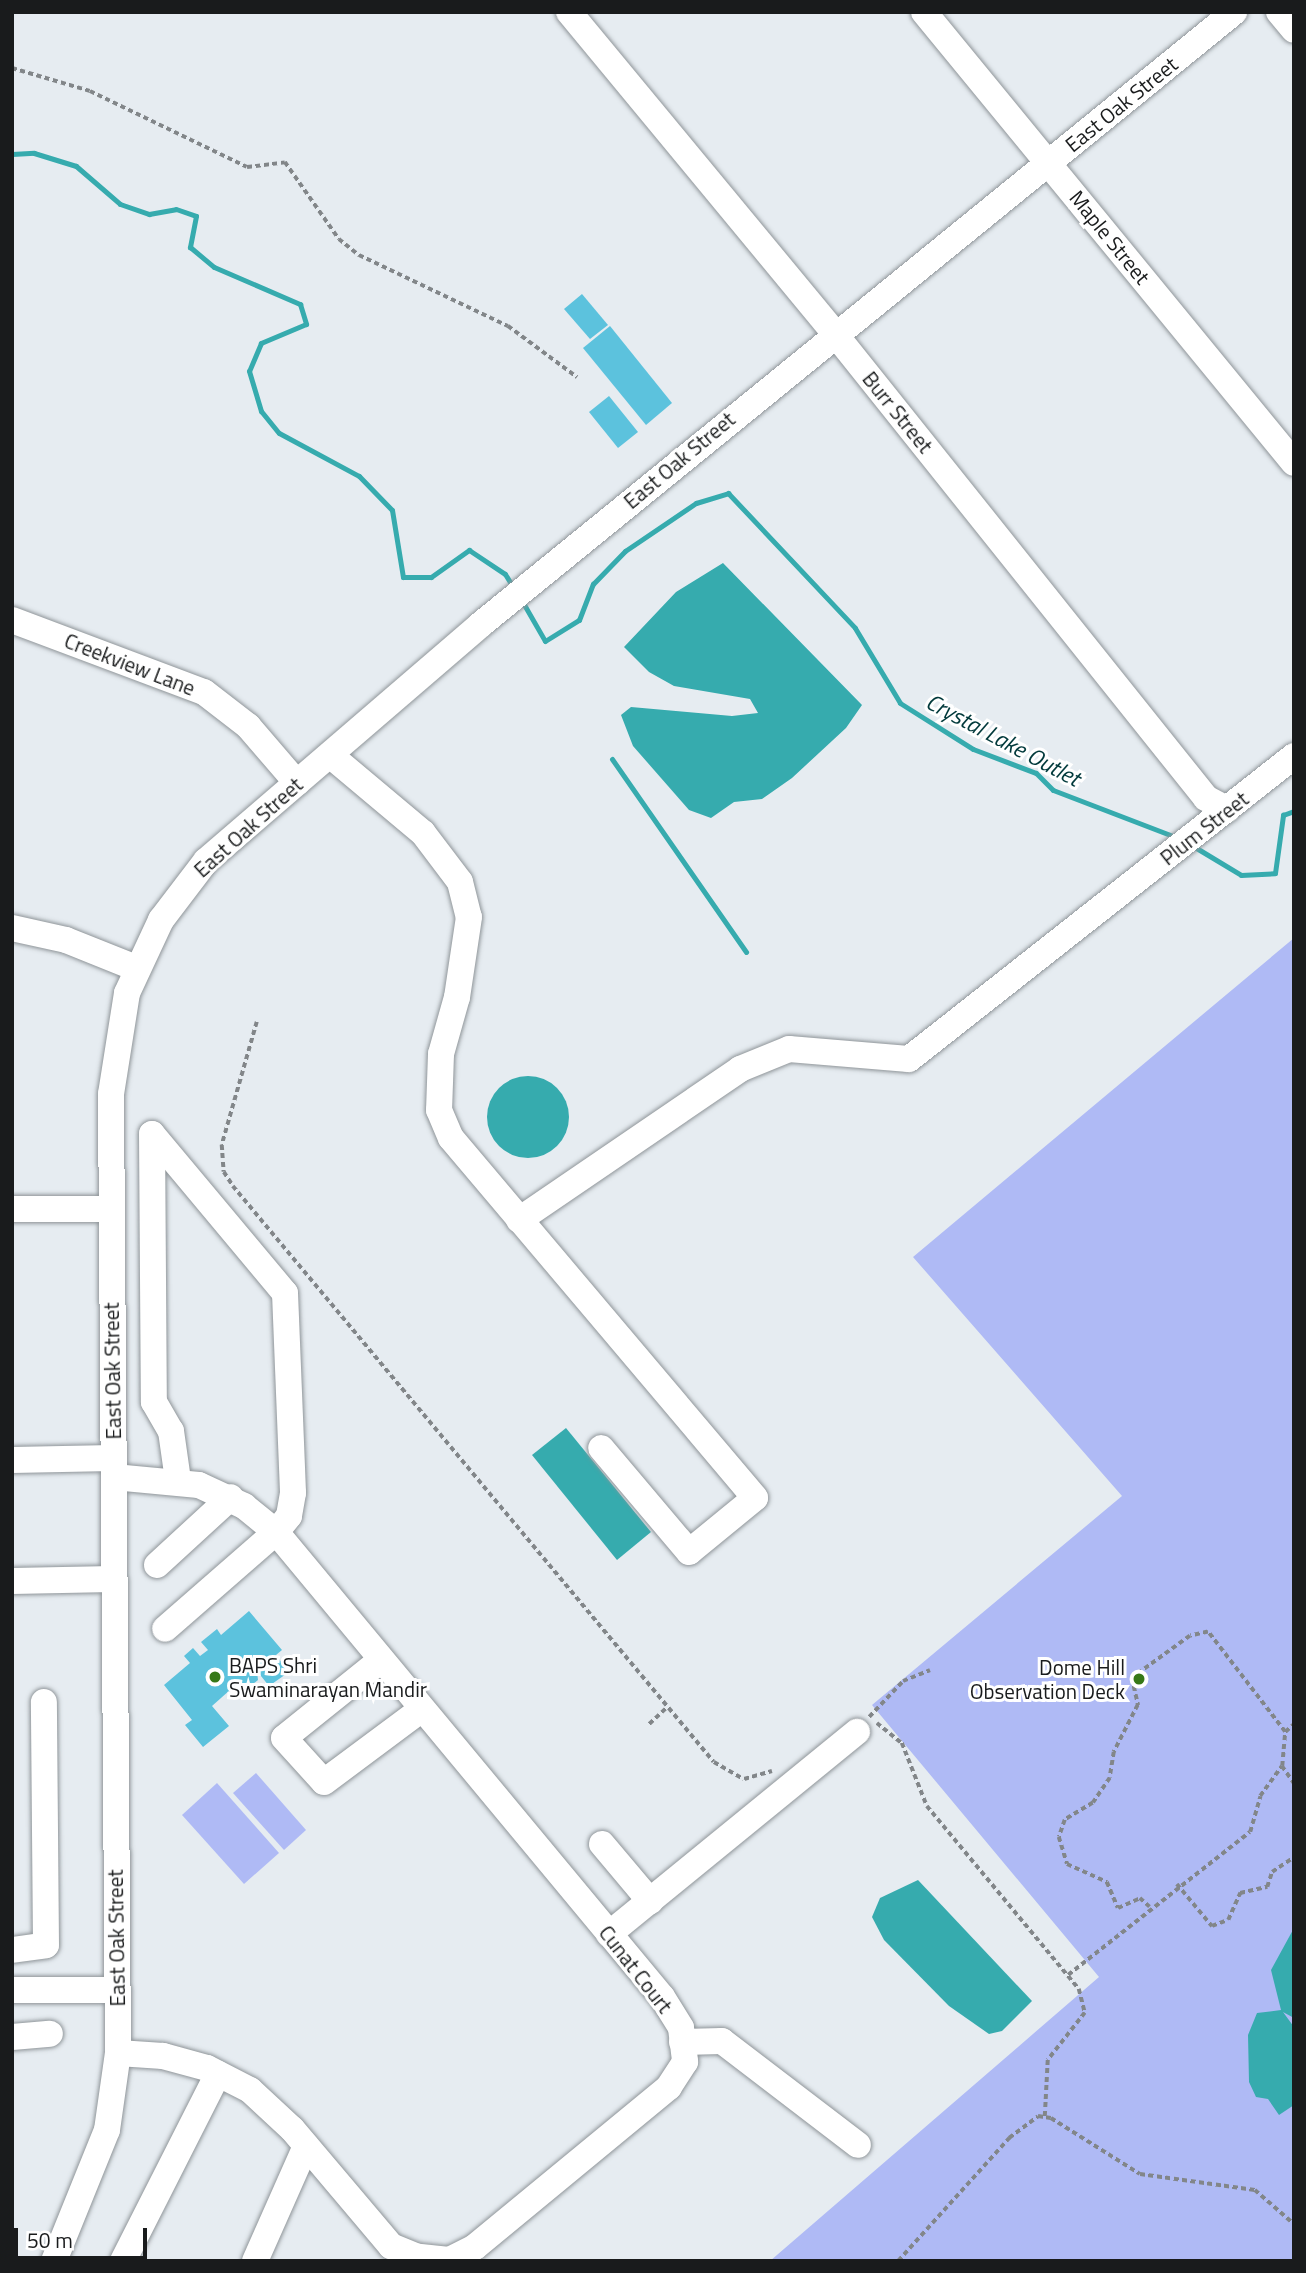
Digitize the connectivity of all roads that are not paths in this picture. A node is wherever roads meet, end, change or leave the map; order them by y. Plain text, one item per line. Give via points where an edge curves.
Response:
1 (569, 12) edge
2 (924, 12) edge
3 (1234, 12) edge
4 (1279, 12) edge
5 (1294, 30) edge
6 (1049, 162) junction
7 (835, 334) junction
8 (1294, 463) edge
9 (12, 620) edge
10 (330, 755) junction
11 (1294, 756) edge
12 (297, 783) junction
13 (1227, 809) junction
14 (12, 928) edge
15 (136, 968) junction
16 (12, 1209) edge
17 (109, 1209) junction
18 (519, 1220) junction
19 (601, 1448) dead end
20 (12, 1460) edge
21 (113, 1467) junction
22 (178, 1480) junction
23 (231, 1497) junction
24 (276, 1532) junction
25 (157, 1565) dead end
26 (113, 1579) junction
27 (12, 1581) edge
28 (165, 1629) dead end
29 (381, 1660) junction
30 (44, 1702) dead end
31 (422, 1709) junction
32 (860, 1721) road end
33 (602, 1844) dead end
34 (650, 1901) junction
35 (609, 1934) junction
36 (12, 1950) edge
37 (12, 1990) edge
38 (117, 1990) junction
39 (50, 2034) dead end
40 (12, 2037) edge
41 (682, 2042) junction
42 (118, 2053) junction
43 (218, 2074) junction
44 (858, 2145) dead end
45 (306, 2146) junction
46 (54, 2261) edge
47 (123, 2261) edge
48 (255, 2261) edge

1 - 7 street, Burr Street
2 - 6 street, Maple Street
3 - 6 street, East Oak Street
4 - 5 street
6 - 7 street, East Oak Street
6 - 8 street, Maple Street
7 - 10 street, East Oak Street via 480,625
7 - 13 street, Burr Street via 1206,798
9 - 12 street, Creekview Lane via 204,692 248,726
10 - 12 street, East Oak Street
10 - 18 street via 423,833 460,882 469,917 457,997 442,1054 439,1110 451,1139
11 - 13 street, Plum Street
12 - 15 street, East Oak Street via 206,860 161,920
13 - 18 street, Plum Street via 909,1059 789,1049 752,1064
14 - 15 street via 66,940
15 - 17 street, East Oak Street via 113,1072
16 - 17 street
17 - 21 street, East Oak Street
18 - 19 street via 755,1498 689,1552
20 - 21 street, Cunat Court
21 - 22 street, Cunat Court
21 - 26 street, East Oak Street
22 - 23 street, Cunat Court
22 - 24 street via 171,1431 154,1402 152,1134 285,1293 293,1493 289,1516
23 - 24 street, Cunat Court
23 - 25 street
24 - 28 street
24 - 29 street, Cunat Court
26 - 27 street
26 - 38 street, East Oak Street
29 - 31 street, Cunat Court
29 - 31 street via 284,1738 324,1782
30 - 36 street via 46,1945
31 - 35 street, Cunat Court
32 - 34 street
33 - 34 street
34 - 35 street
35 - 41 street, Cunat Court via 662,1997 681,2028
37 - 38 street
38 - 42 street, East Oak Street
39 - 40 street
41 - 44 street via 722,2041
41 - 45 street, Cunat Court via 685,2062 669,2087 475,2247 449,2260 418,2257 391,2246
42 - 43 street, Cunat Court via 163,2056
42 - 46 street, East Oak Street via 107,2130
43 - 45 street, Cunat Court via 250,2090
43 - 47 street
45 - 48 street

